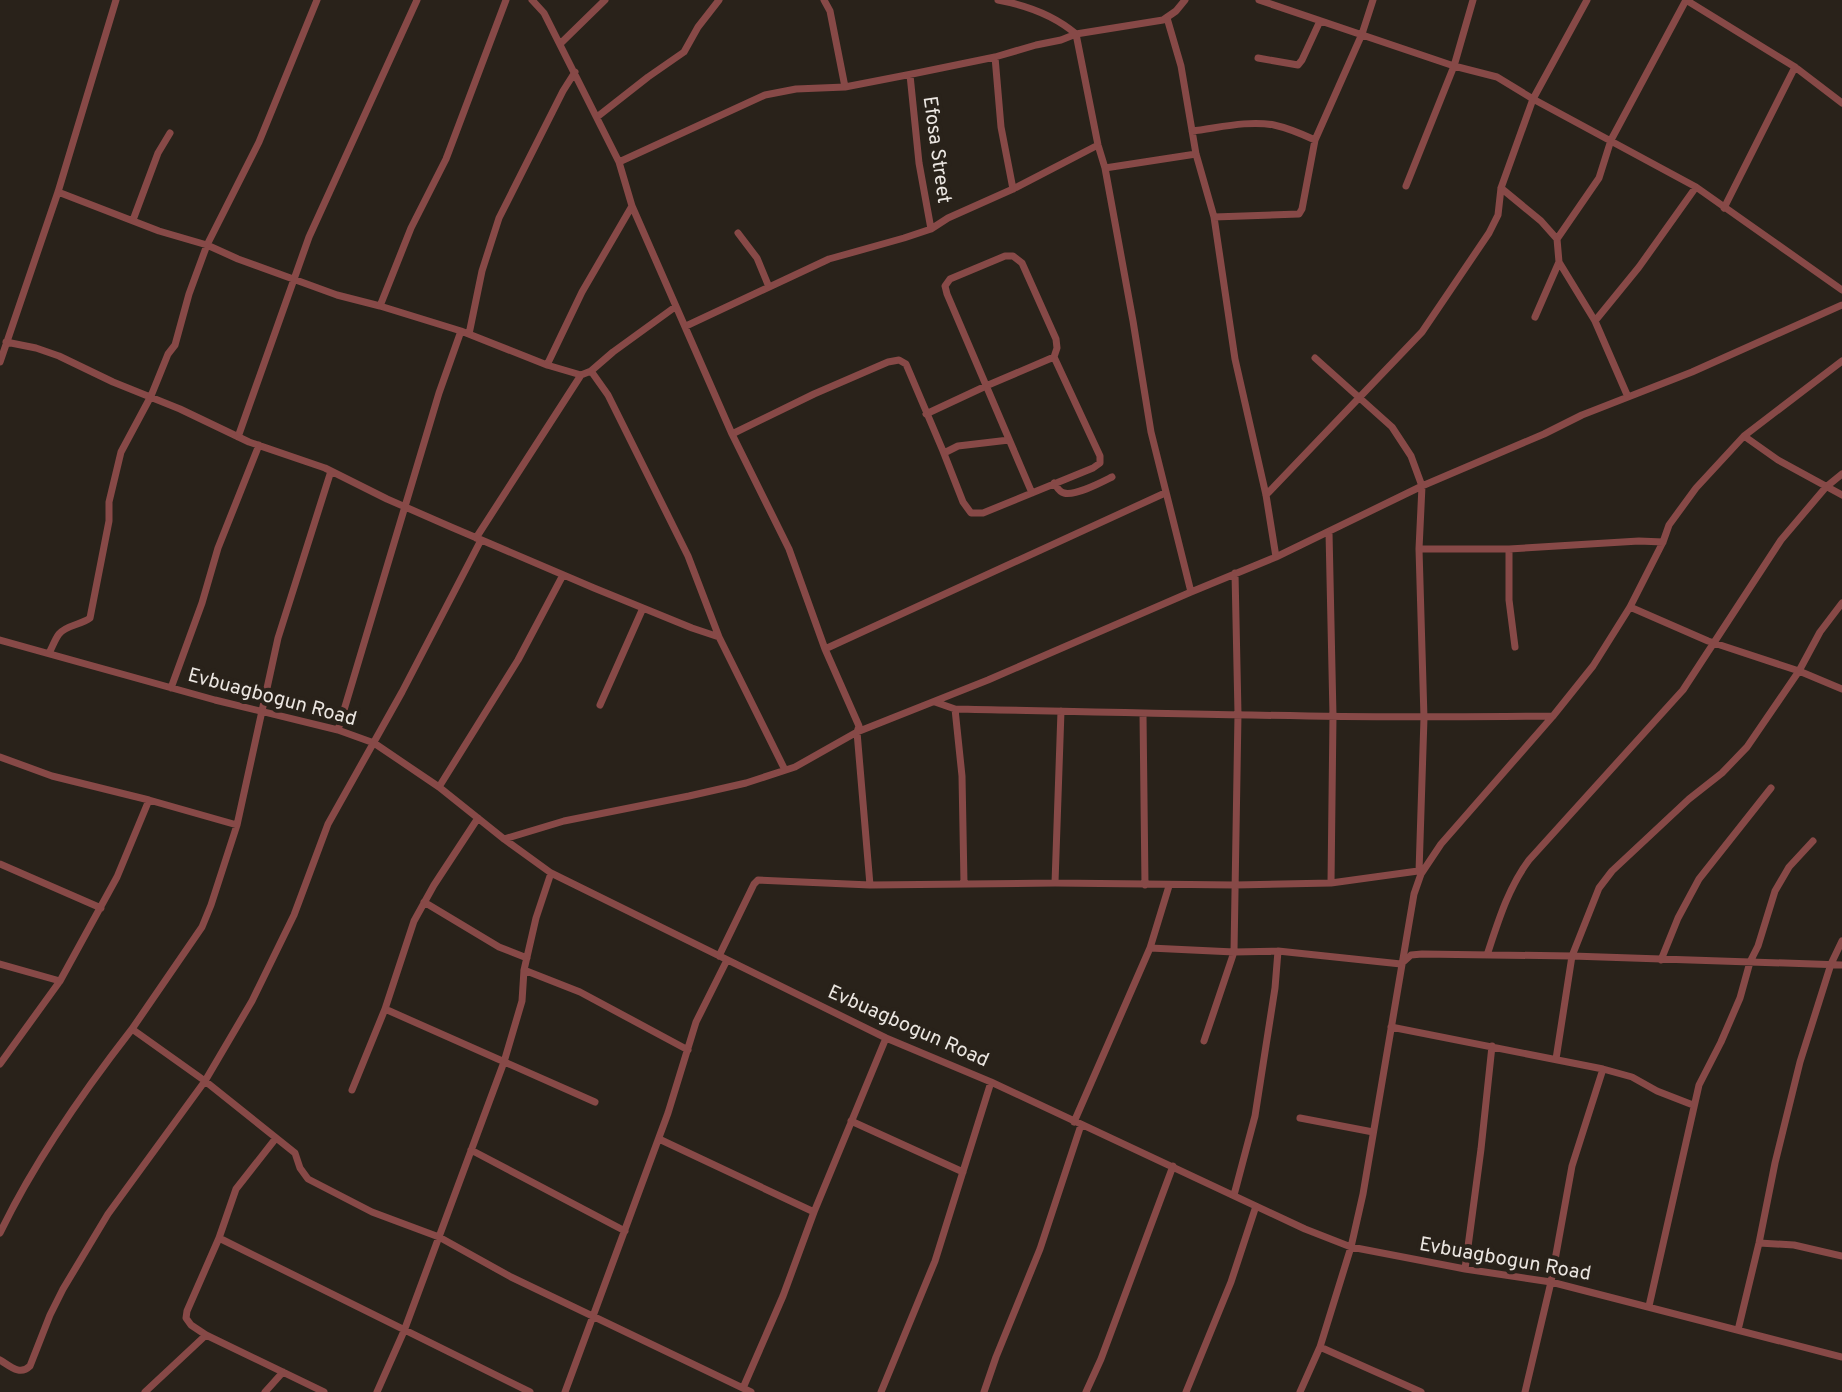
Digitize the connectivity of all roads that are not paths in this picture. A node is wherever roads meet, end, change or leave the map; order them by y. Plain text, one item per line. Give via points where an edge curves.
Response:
1 (116, 0) edge
2 (317, 0) edge
3 (417, 0) edge
4 (506, 0) edge
5 (532, 0) edge
6 (605, 0) edge
7 (719, 0) edge
8 (824, 0) edge
9 (998, 0) edge
10 (1185, 0) edge
11 (1259, 0) edge
12 (1373, 0) edge
13 (1473, 0) edge
14 (1587, 0) edge
15 (1686, 0) edge
16 (1167, 18) junction
17 (1320, 21) junction
18 (1076, 34) junction
19 (1362, 34) junction
20 (560, 44) junction
21 (995, 57) junction
22 (1258, 58) dead end
23 (1454, 66) junction
24 (1795, 67) junction
25 (575, 72) junction
26 (910, 75) junction
27 (845, 87) junction
28 (1533, 99) junction
29 (1842, 103) edge
30 (597, 117) junction
31 (1192, 131) junction
32 (170, 133) dead end
33 (1315, 140) junction
34 (1611, 140) junction
35 (1098, 145) junction
36 (1196, 154) junction
37 (619, 162) junction
38 (1105, 168) junction
39 (1406, 186) dead end
40 (1696, 187) junction
41 (1501, 188) junction
42 (1013, 189) junction
43 (58, 192) junction
44 (632, 206) junction
45 (1724, 208) junction
46 (1214, 217) junction
47 (133, 220) junction
48 (931, 229) junction
49 (738, 233) dead end
50 (1557, 239) junction
51 (207, 245) junction
52 (1559, 262) junction
53 (294, 280) junction
54 (769, 287) junction
55 (1842, 290) edge
56 (1842, 305) edge
57 (380, 306) junction
58 (675, 307) junction
59 (1535, 317) dead end
60 (1595, 321) junction
61 (686, 326) junction
62 (465, 333) junction
63 (6, 342) junction
64 (1054, 357) junction
65 (1315, 358) dead end
66 (1842, 361) edge
67 (0, 362) edge
68 (547, 365) junction
69 (591, 371) junction
70 (581, 375) junction
71 (986, 386) junction
72 (151, 396) junction
73 (1628, 397) junction
74 (1358, 398) junction
75 (926, 414) junction
76 (732, 434) junction
77 (1744, 436) junction
78 (238, 437) junction
79 (1009, 440) junction
80 (259, 445) junction
81 (944, 453) junction
82 (331, 471) junction
83 (1842, 474) edge
84 (1112, 477) dead end
85 (1054, 483) junction
86 (1422, 486) junction
87 (1826, 487) junction
88 (1032, 493) junction
89 (1165, 493) junction
90 (1266, 495) junction
91 (1842, 495) edge
92 (405, 507) junction
93 (1329, 532) junction
94 (478, 539) junction
95 (1663, 542) junction
96 (1419, 549) junction
97 (1509, 549) junction
98 (1276, 557) junction
99 (1235, 573) junction
100 (563, 575) junction
101 (1191, 592) junction
102 (1842, 603) edge
103 (1630, 607) junction
104 (643, 608) junction
105 (719, 637) junction
106 (0, 640) edge
107 (1715, 643) junction
108 (1515, 647) dead end
109 (825, 649) junction
110 (49, 653) junction
111 (1799, 671) junction
112 (171, 688) junction
113 (1842, 689) edge
114 (935, 702) junction
115 (600, 705) dead end
116 (955, 709) junction
117 (263, 711) junction
118 (1061, 711) junction
119 (1143, 714) junction
120 (1238, 714) junction
121 (1333, 716) junction
122 (1553, 716) junction
123 (1424, 718) junction
124 (338, 730) junction
125 (857, 732) junction
126 (374, 743) junction
127 (0, 757) edge
128 (785, 770) junction
129 (439, 787) junction
130 (1771, 788) dead end
131 (149, 800) junction
132 (478, 818) junction
133 (237, 825) junction
134 (504, 839) junction
135 (1813, 841) dead end
136 (0, 864) edge
137 (1419, 872) junction
138 (551, 873) junction
139 (964, 883) junction
140 (1055, 883) junction
141 (1331, 883) junction
142 (870, 885) junction
143 (1145, 885) junction
144 (1235, 885) junction
145 (1169, 886) junction
146 (424, 902) junction
147 (101, 908) junction
148 (1842, 941) edge
149 (1150, 948) junction
150 (1278, 951) junction
151 (1234, 952) junction
152 (1487, 955) junction
153 (1572, 956) junction
154 (527, 958) junction
155 (723, 958) junction
156 (1661, 960) junction
157 (1750, 962) junction
158 (0, 964) edge
159 (1401, 964) junction
160 (1831, 964) junction
161 (1842, 965) edge
162 (524, 970) junction
163 (60, 981) junction
164 (385, 1009) junction
165 (1391, 1027) junction
166 (132, 1029) junction
167 (886, 1038) junction
168 (1204, 1041) dead end
169 (1492, 1046) junction
170 (688, 1050) junction
171 (1556, 1059) junction
172 (504, 1062) junction
173 (0, 1064) edge
174 (1603, 1069) junction
175 (205, 1081) junction
176 (991, 1082) junction
177 (352, 1090) dead end
178 (595, 1102) dead end
179 (1693, 1105) junction
180 (1300, 1118) dead end
181 (851, 1121) junction
182 (1078, 1123) junction
183 (1373, 1132) junction
184 (276, 1138) junction
185 (659, 1139) junction
186 (471, 1150) junction
187 (1173, 1166) junction
188 (963, 1172) junction
189 (1234, 1195) junction
190 (1256, 1206) junction
191 (814, 1212) junction
192 (625, 1231) junction
193 (0, 1233) edge
194 (439, 1237) junction
195 (219, 1238) junction
196 (1759, 1243) junction
197 (1351, 1247) junction
198 (1842, 1256) edge
199 (1465, 1269) junction
200 (1551, 1282) junction
201 (1649, 1306) junction
202 (592, 1315) junction
203 (1738, 1330) junction
204 (404, 1331) junction
205 (206, 1335) junction
206 (1320, 1347) junction
207 (1842, 1357) edge
208 (0, 1360) edge
209 (283, 1372) junction
210 (1402, 1388) edge
211 (747, 1390) edge
212 (1525, 1390) edge
213 (145, 1392) edge
214 (265, 1392) edge
215 (324, 1392) edge
216 (377, 1392) edge
217 (530, 1392) edge
218 (565, 1392) edge
219 (881, 1392) edge
220 (984, 1392) edge
221 (1086, 1392) edge
222 (1186, 1392) edge
223 (1300, 1392) edge
224 (1421, 1392) edge
225 (1536, 1392) edge

1 - 43 street
2 - 51 street via 259,142
3 - 53 street
4 - 57 street via 446,159
5 - 20 street
6 - 20 street
7 - 30 street via 684,52
8 - 27 street
9 - 18 street via 1063,23
10 - 16 street
11 - 17 street
12 - 19 street
13 - 23 street
14 - 28 street
15 - 24 street
15 - 34 street
16 - 18 street
16 - 31 street
17 - 19 street
17 - 22 street via 1298,65
18 - 21 street
18 - 35 street
19 - 23 street
19 - 33 street
20 - 25 street
21 - 26 street
21 - 42 street
23 - 28 street via 1497,77
23 - 39 street
24 - 29 street
24 - 45 street
25 - 30 street
25 - 62 street via 499,218
26 - 27 street
26 - 48 street, Efosa Street
27 - 37 street via 765,95
28 - 34 street
28 - 41 street
30 - 37 street
31 - 33 street via 1272,125
31 - 36 street
32 - 47 street
33 - 46 street via 1299,214
34 - 40 street
34 - 50 street via 1599,178
35 - 38 street
35 - 42 street
36 - 38 street
36 - 46 street
37 - 44 street
38 - 89 street
40 - 45 street
40 - 60 street
41 - 50 street
41 - 74 street via 1498,215 1489,233 1422,332
42 - 48 street
43 - 47 street
43 - 63 street
44 - 58 street
44 - 68 street
45 - 55 street
46 - 90 street via 1235,359
47 - 51 street
48 - 54 street via 829,259
49 - 54 street via 757,258
50 - 52 street
51 - 53 street
51 - 72 street via 175,345
52 - 59 street
52 - 60 street
53 - 57 street
53 - 78 street
54 - 61 street
56 - 73 street
57 - 62 street
58 - 61 street
58 - 69 street
60 - 73 street
61 - 76 street
62 - 68 street
62 - 92 street via 439,393
63 - 67 street
63 - 72 street via 59,356
64 - 71 street
64 - 71 street via 1056,339 1022,263 1013,256 950,279 947,294
64 - 85 street via 1100,463
65 - 74 street
66 - 77 street
68 - 70 street
69 - 70 street
69 - 105 street via 688,556
70 - 94 street
71 - 75 street
71 - 79 street
72 - 78 street
72 - 110 street via 121,452 90,618 59,634
73 - 86 street
74 - 86 street via 1392,427
74 - 90 street
75 - 76 street via 906,364 899,360
75 - 81 street
76 - 109 street via 789,549
77 - 87 street
77 - 95 street via 1696,488
78 - 80 street
79 - 81 street via 958,446
79 - 88 street
80 - 82 street
80 - 112 street
81 - 88 street via 971,513
82 - 92 street
82 - 117 street via 278,638
83 - 87 street
84 - 85 street via 1065,494
85 - 88 street
86 - 93 street
86 - 96 street
87 - 91 street
87 - 107 street via 1781,540
89 - 101 street
89 - 109 street
90 - 98 street
92 - 94 street
92 - 124 street
93 - 98 street
93 - 121 street
94 - 100 street
94 - 126 street
95 - 97 street
95 - 103 street
96 - 97 street
96 - 123 street
97 - 108 street
98 - 99 street
99 - 101 street
99 - 120 street
100 - 104 street
100 - 129 street via 518,660
101 - 114 street
102 - 111 street
103 - 107 street
103 - 122 street
104 - 105 street
104 - 115 street
105 - 128 street
106 - 110 street, Evbuagbogun Road
107 - 111 street
107 - 152 street via 1683,690 1518,875
109 - 125 street via 859,726
110 - 112 street, Evbuagbogun Road
111 - 113 street
111 - 153 street via 1747,747 1612,871 1599,888
112 - 117 street, Evbuagbogun Road
114 - 116 street
114 - 125 street
116 - 118 street
116 - 139 street
117 - 124 street, Evbuagbogun Road
117 - 133 street
118 - 119 street
118 - 140 street
119 - 120 street
119 - 143 street
120 - 121 street
120 - 144 street
121 - 123 street
121 - 141 street
122 - 123 street
122 - 137 street
123 - 137 street
124 - 126 street, Evbuagbogun Road
125 - 128 street
125 - 142 street
126 - 129 street, Evbuagbogun Road
126 - 175 street via 328,824 294,915 252,1001
127 - 131 street
128 - 134 street
129 - 132 street, Evbuagbogun Road
130 - 156 street via 1699,879
131 - 133 street
131 - 147 street
132 - 134 street, Evbuagbogun Road
132 - 146 street
133 - 166 street via 202,927
134 - 138 street, Evbuagbogun Road
135 - 157 street via 1775,891
136 - 147 street
137 - 141 street
137 - 159 street
138 - 154 street
138 - 155 street, Evbuagbogun Road
139 - 140 street
139 - 142 street
140 - 143 street
141 - 144 street
142 - 155 street via 758,880
143 - 145 street
144 - 145 street
144 - 151 street
145 - 149 street
146 - 154 street
146 - 164 street
147 - 163 street
148 - 160 street
149 - 151 street
149 - 182 street
150 - 151 street
150 - 159 street
150 - 189 street via 1255,1116
151 - 168 street
152 - 153 street
152 - 159 street via 1411,955
153 - 156 street
153 - 171 street
154 - 162 street
155 - 167 street, Evbuagbogun Road
155 - 170 street
156 - 157 street
157 - 160 street
157 - 179 street via 1740,998
158 - 163 street
159 - 165 street
160 - 161 street
160 - 196 street via 1800,1062
162 - 170 street via 580,992
162 - 172 street via 522,1001
163 - 173 street
164 - 172 street
164 - 177 street
165 - 169 street
165 - 183 street
166 - 175 street
166 - 193 street via 92,1081
167 - 176 street, Evbuagbogun Road
167 - 181 street
169 - 171 street
169 - 199 street
170 - 185 street
171 - 174 street
172 - 178 street
172 - 186 street
174 - 179 street
174 - 200 street via 1572,1166
175 - 184 street
175 - 208 street via 108,1214 63,1289 30,1366 19,1372
176 - 182 street, Evbuagbogun Road
176 - 188 street
179 - 201 street
180 - 183 street
181 - 188 street
181 - 191 street
182 - 187 street, Evbuagbogun Road
182 - 220 street via 1040,1249
183 - 197 street
184 - 194 street via 295,1153 308,1179 372,1212
184 - 195 street via 236,1189
185 - 191 street
185 - 192 street
186 - 192 street
186 - 194 street
187 - 189 street, Evbuagbogun Road
187 - 221 street
188 - 219 street via 935,1261
189 - 190 street, Evbuagbogun Road
190 - 197 street, Evbuagbogun Road
190 - 222 street
191 - 211 street
192 - 202 street
194 - 202 street
194 - 204 street
195 - 204 street
195 - 205 street via 186,1318
196 - 198 street
196 - 203 street
197 - 199 street, Evbuagbogun Road
197 - 206 street
199 - 200 street, Evbuagbogun Road
200 - 201 street, Evbuagbogun Road
200 - 212 street
201 - 203 street, Evbuagbogun Road
202 - 211 street
202 - 218 street
203 - 207 street, Evbuagbogun Road
204 - 216 street
204 - 217 street
205 - 209 street
205 - 213 street
206 - 210 street
206 - 223 street
209 - 214 street
209 - 215 street
210 - 224 street
212 - 225 street

